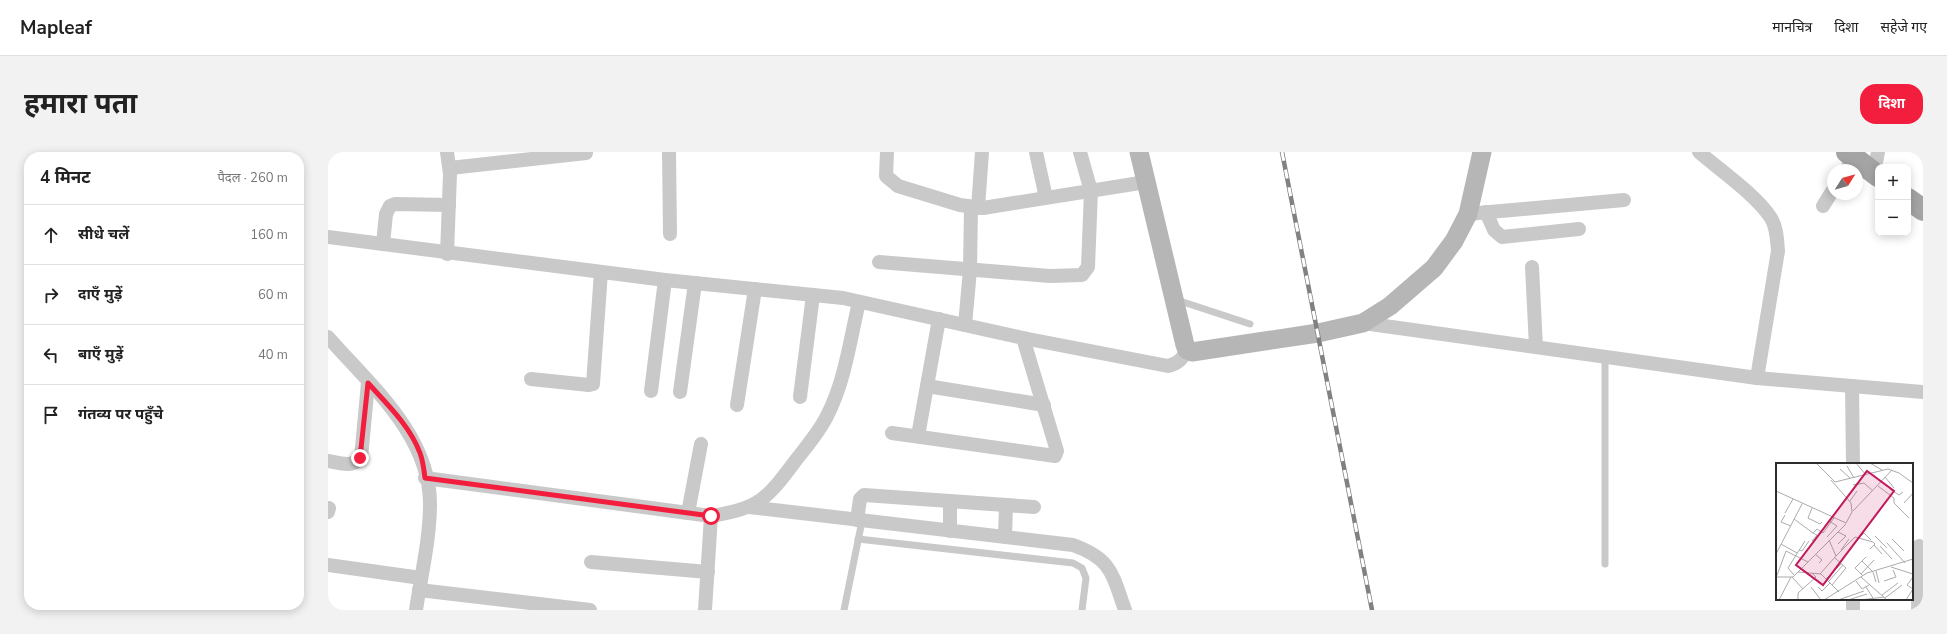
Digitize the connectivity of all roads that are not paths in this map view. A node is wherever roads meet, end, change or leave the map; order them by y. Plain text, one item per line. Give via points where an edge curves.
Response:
1 (447, 152) edge
2 (669, 152) edge
3 (887, 152) edge
4 (982, 152) edge
5 (1036, 152) edge
6 (1080, 152) edge
7 (1139, 152) edge
8 (1482, 152) edge
9 (1699, 152) edge
10 (586, 153) edge
11 (526, 156) edge
12 (1849, 160) edge
13 (1875, 166) edge
14 (450, 168) junction
15 (1146, 182) junction
16 (1091, 190) junction
17 (1046, 198) junction
18 (1624, 200) dead end
19 (1827, 200) edge
20 (1909, 200) edge
21 (449, 205) junction
22 (1823, 206) dead end
23 (974, 207) junction
24 (1923, 210) edge
25 (1486, 212) junction
26 (1468, 214) junction
27 (1579, 229) dead end
28 (670, 234) dead end
29 (328, 237) edge
30 (383, 244) junction
31 (447, 254) junction
32 (879, 262) dead end
33 (1532, 267) dead end
34 (970, 270) junction
35 (600, 272) junction
36 (665, 280) junction
37 (695, 284) junction
38 (755, 290) junction
39 (812, 295) junction
40 (1173, 299) junction
41 (859, 302) junction
42 (939, 319) junction
43 (1363, 323) junction
44 (1250, 324) dead end
45 (965, 325) junction
46 (328, 337) edge
47 (1023, 338) junction
48 (1536, 347) junction
49 (1187, 350) junction
50 (1605, 356) junction
51 (1757, 378) junction
52 (531, 379) dead end
53 (368, 383) junction
54 (927, 386) junction
55 (1852, 386) junction
56 (651, 392) dead end
57 (680, 392) dead end
58 (1923, 392) edge
59 (800, 397) dead end
60 (737, 405) dead end
61 (1044, 405) junction
62 (892, 433) dead end
63 (918, 436) junction
64 (700, 444) dead end
65 (328, 461) edge
66 (1852, 463) edge
67 (425, 478) junction
68 (950, 501) junction
69 (1006, 505) junction
70 (749, 507) junction
71 (1034, 507) dead end
72 (328, 508) edge
73 (328, 512) edge
74 (688, 513) junction
75 (711, 516) junction
76 (859, 520) junction
77 (950, 531) junction
78 (1005, 537) junction
79 (858, 539) junction
80 (1918, 546) edge
81 (592, 562) dead end
82 (1605, 564) dead end
83 (328, 565) edge
84 (708, 572) junction
85 (420, 584) junction
86 (1853, 600) edge
87 (416, 610) edge
88 (590, 610) edge
89 (705, 610) edge
90 (844, 610) edge
91 (1082, 610) edge
92 (1126, 610) edge
93 (1854, 610) edge
94 (1918, 610) edge

1 - 14 street
2 - 28 street
3 - 23 street via 886,176 891,182
4 - 23 street
5 - 17 street
6 - 16 street
7 - 15 main road
8 - 26 main road
9 - 51 street via 1758,203 1772,219 1776,232 1778,251
10 - 11 street
11 - 14 street
12 - 13 main road
14 - 21 street
15 - 16 street
15 - 40 main road
16 - 17 street
16 - 34 street via 1088,266 1082,275 1050,276
17 - 23 street
18 - 25 street
19 - 22 street
20 - 24 main road
21 - 30 street via 390,206 386,214
21 - 31 street
23 - 34 street
25 - 26 street
25 - 27 street via 1494,230 1502,237
26 - 43 main road via 1454,241 1434,268 1390,306
29 - 30 street
30 - 31 street
31 - 35 street
32 - 34 street
33 - 48 street
34 - 45 street
35 - 36 street
35 - 52 street via 593,384 589,386
36 - 37 street
36 - 56 street
37 - 38 street
37 - 57 street
38 - 39 street
38 - 60 street
39 - 41 street
39 - 59 street
40 - 44 lane
40 - 49 main road
41 - 42 street
41 - 70 street via 839,386 827,417 774,490
42 - 45 street
42 - 54 street
43 - 48 street
43 - 49 main road via 1318,333 1197,352
45 - 47 street
46 - 53 street
47 - 49 street via 1168,366 1181,360
47 - 61 street
48 - 50 street
50 - 51 street
50 - 82 lane
51 - 55 street
53 - 65 street via 360,458 351,465
53 - 67 street via 400,419 420,453
54 - 61 street
54 - 63 street
55 - 58 street
55 - 66 street
61 - 63 street via 1057,451 1055,456
62 - 63 street
64 - 74 street
67 - 74 street
67 - 85 street via 430,504
68 - 69 street
68 - 76 street via 864,495 860,499
68 - 77 street
69 - 71 street
69 - 78 street
70 - 75 street via 738,512
70 - 76 street
72 - 73 street
74 - 75 street
75 - 84 street
76 - 77 street
76 - 79 lane
77 - 78 street
78 - 92 street via 1073,545 1092,552 1104,562 1114,579
79 - 90 lane
79 - 91 lane via 1073,562 1082,568 1086,578
80 - 94 street
81 - 84 street
83 - 85 street
84 - 89 street
85 - 87 street
85 - 88 street
86 - 93 street

